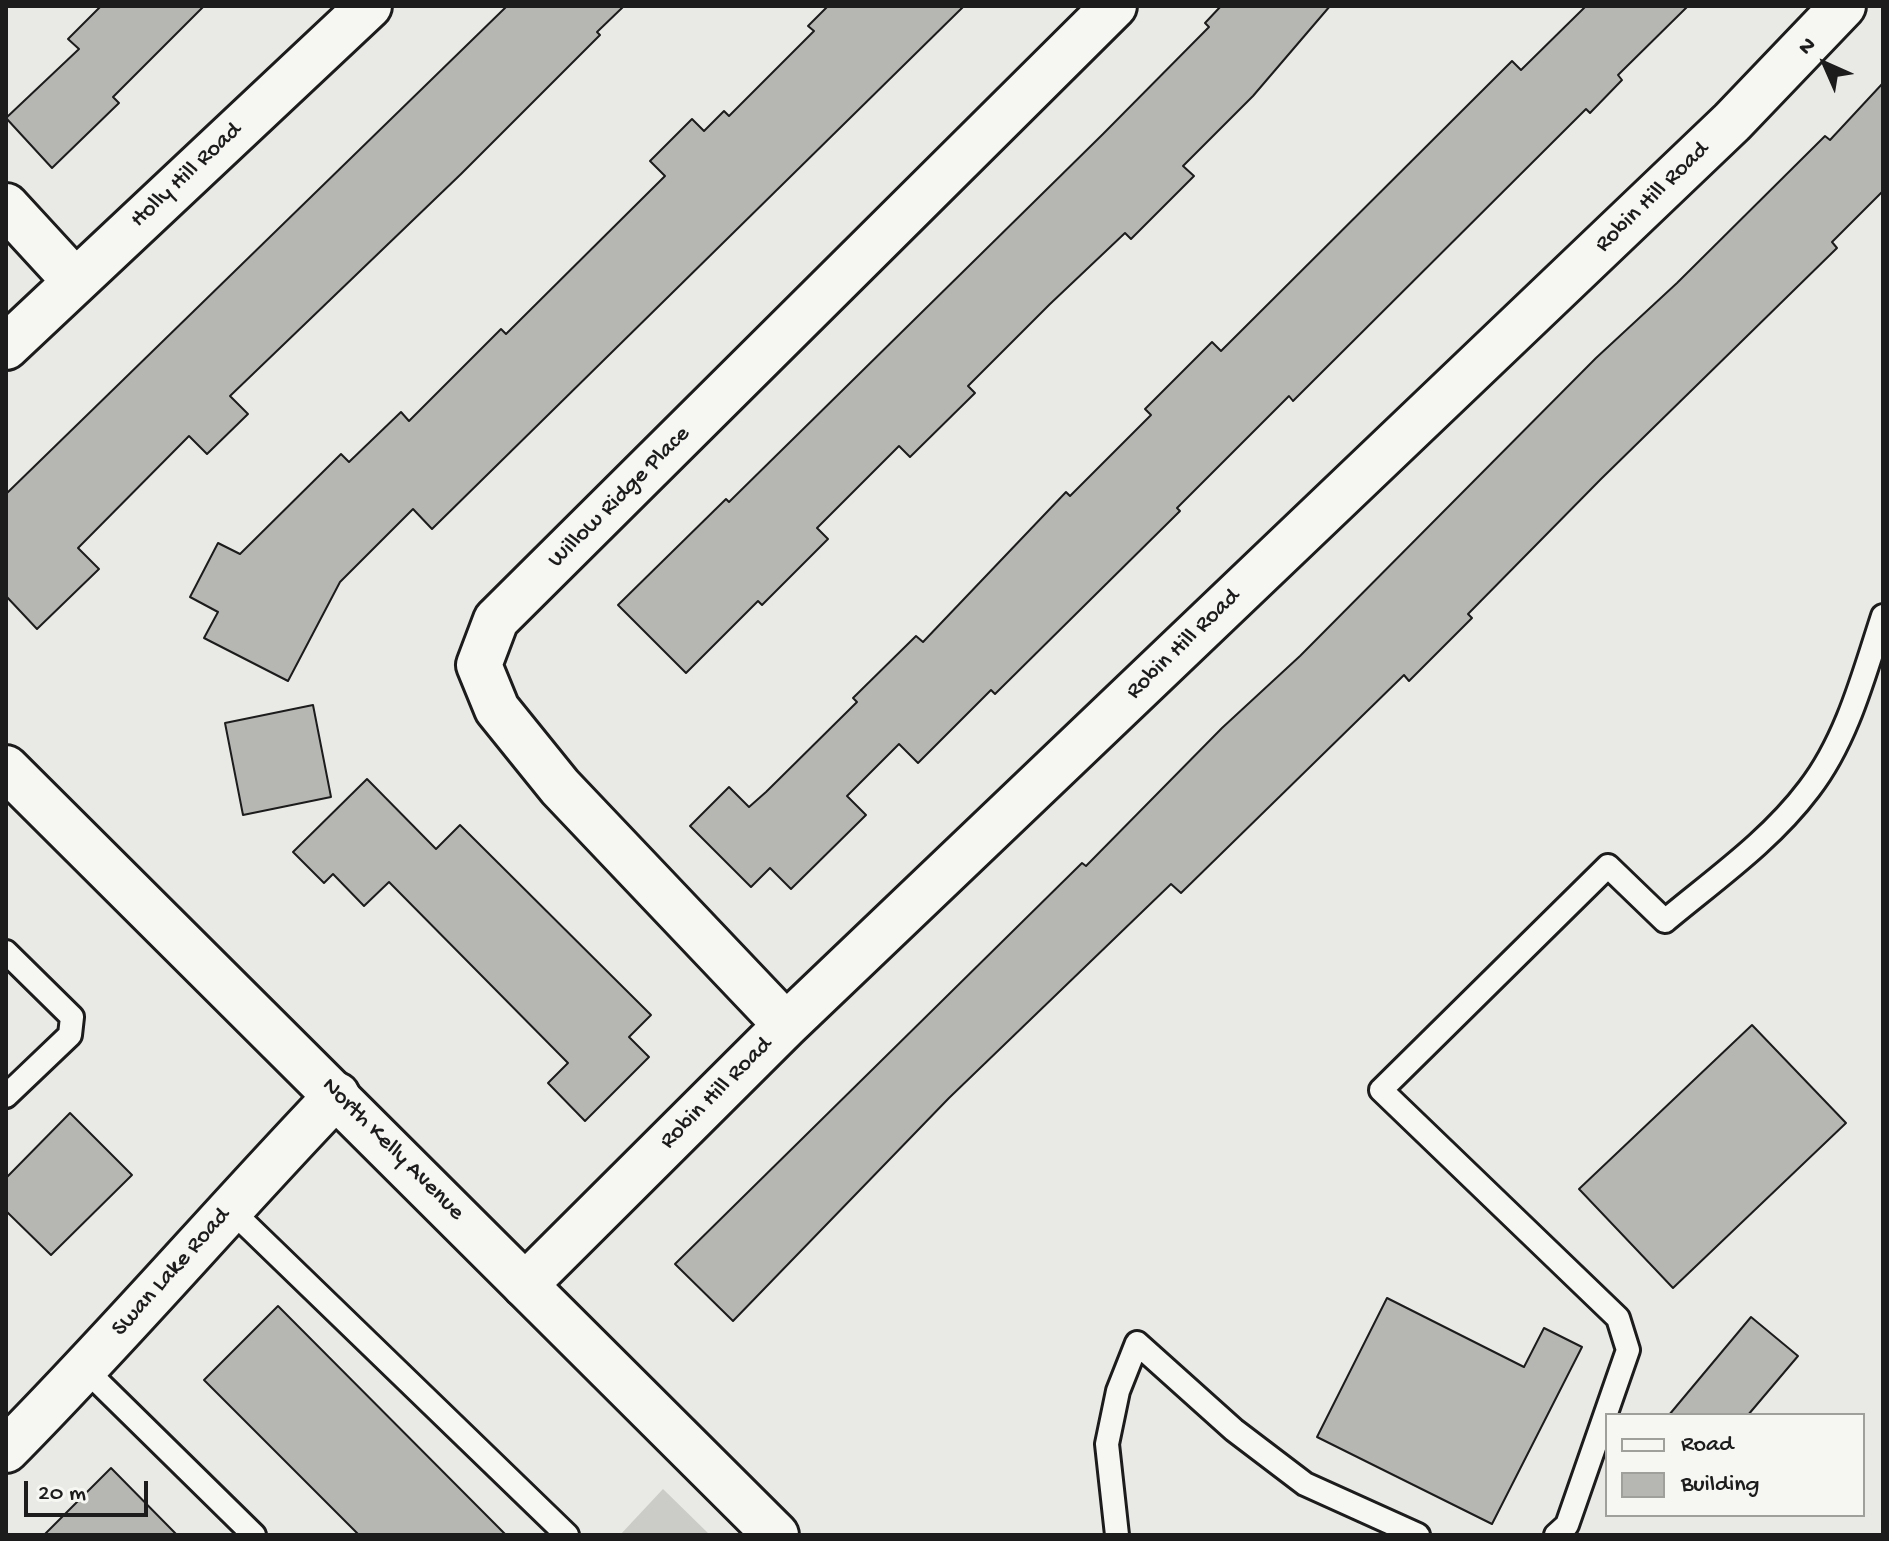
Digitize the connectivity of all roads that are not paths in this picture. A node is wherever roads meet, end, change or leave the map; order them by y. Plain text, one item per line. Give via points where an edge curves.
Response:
1 (369, 6) edge
2 (1114, 6) edge
3 (1843, 6) edge
4 (6, 206) edge
5 (75, 281) junction
6 (6, 347) edge
7 (1883, 616) edge
8 (6, 768) edge
9 (6, 952) edge
10 (786, 1025) junction
11 (337, 1095) junction
12 (6, 1096) edge
13 (229, 1208) junction
14 (525, 1285) junction
15 (86, 1370) junction
16 (1606, 1413) edge
17 (1605, 1416) edge
18 (6, 1450) edge
19 (254, 1535) edge
20 (567, 1535) edge
21 (776, 1535) edge
22 (1117, 1535) edge
23 (1418, 1535) edge
24 (1556, 1535) edge

1 - 5 street, Holly Hill Road
2 - 10 street, Willow Ridge Place via 496,620 479,665 497,709 560,787
3 - 10 street, Robin Hill Road via 1721,133
4 - 5 street
5 - 6 street, Holly Hill Road
7 - 16 lane via 1843,730 1810,788 1765,837 1665,921 1608,866 1381,1090 1618,1318 1628,1350
8 - 11 street, North Kelly Avenue
9 - 12 lane via 72,1017 70,1035
10 - 14 street, Robin Hill Road
11 - 13 street, Swan Lake Road
11 - 14 street, North Kelly Avenue
13 - 15 street, Swan Lake Road
13 - 20 lane
14 - 21 street, North Kelly Avenue
15 - 18 street, Swan Lake Road
15 - 19 lane
17 - 24 lane via 1567,1525
22 - 23 lane via 1107,1444 1118,1391 1137,1343 1234,1430 1305,1484

